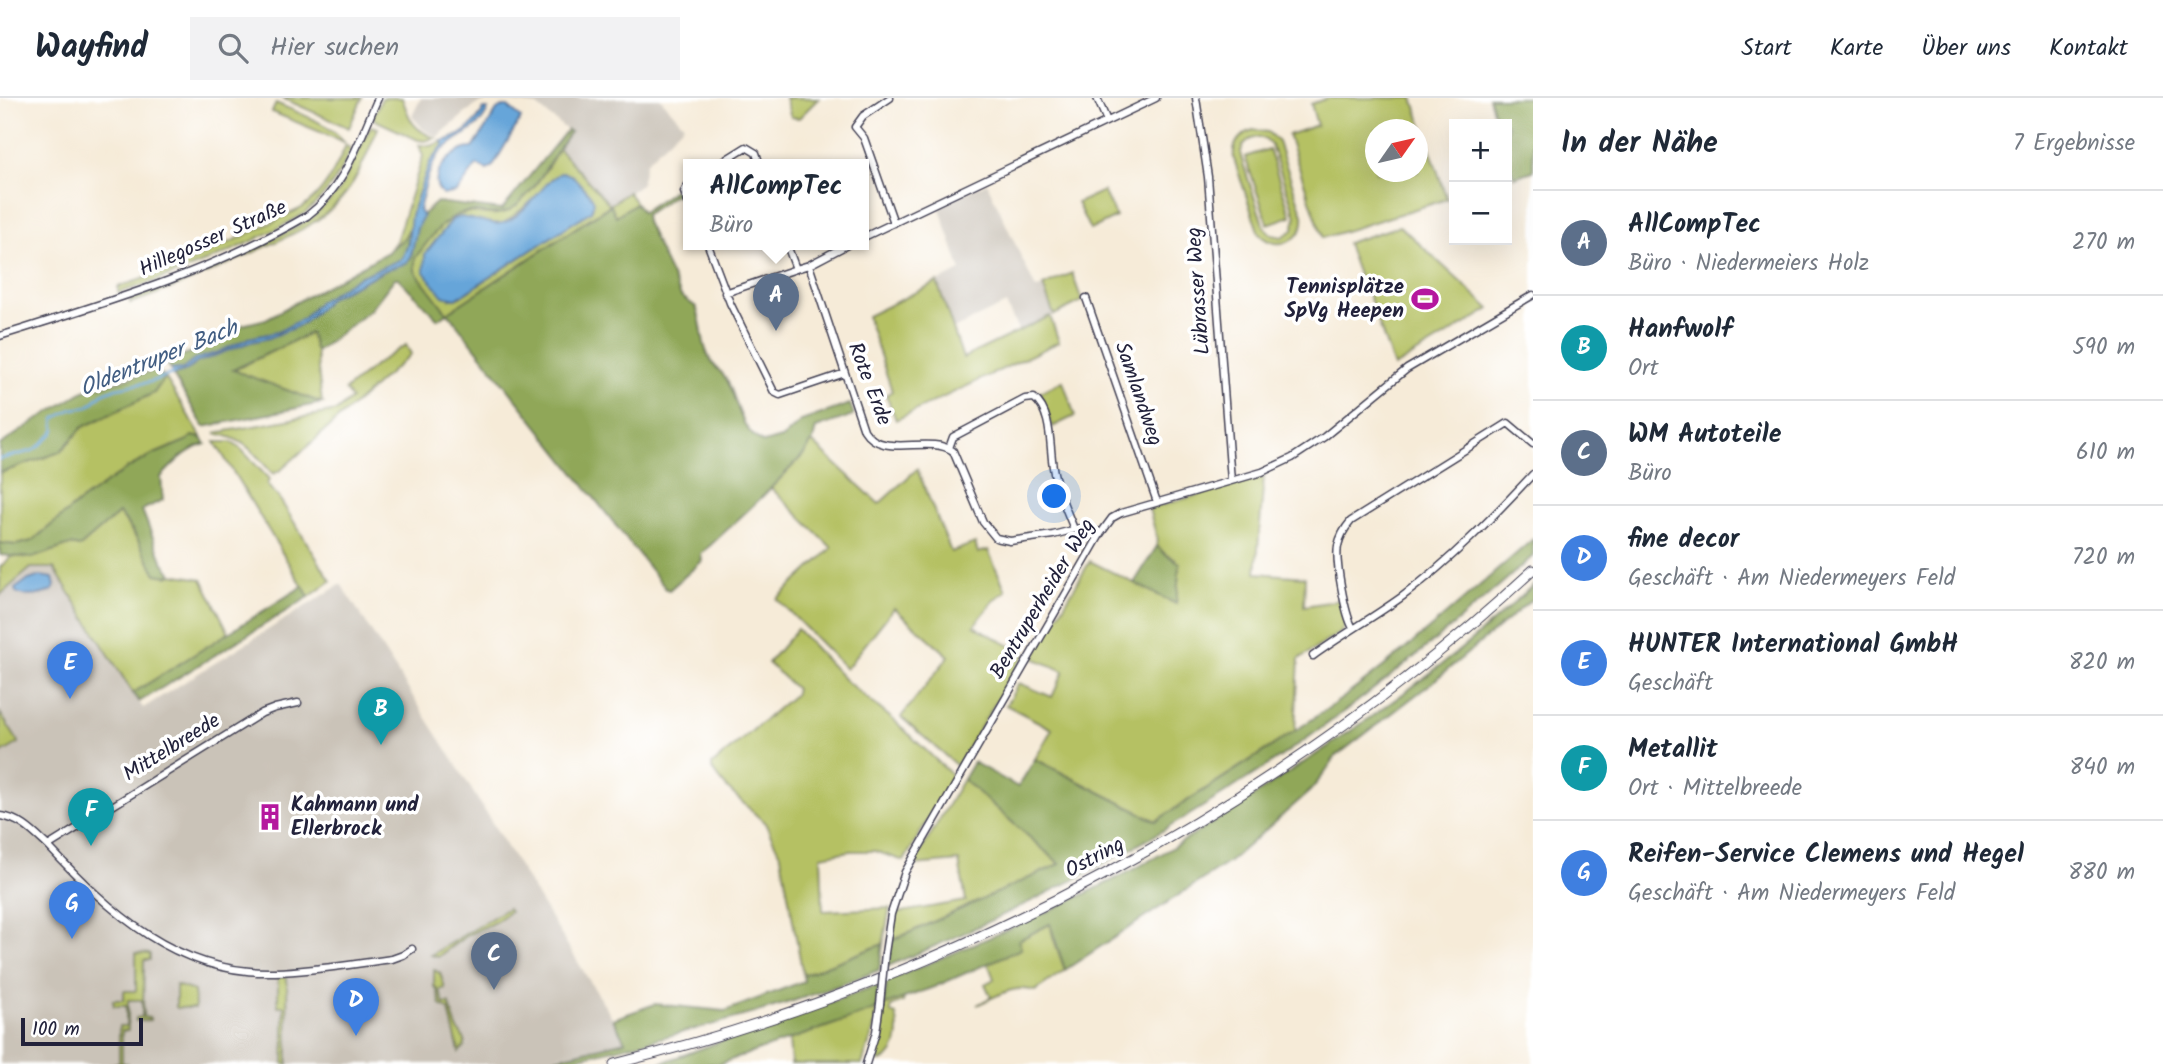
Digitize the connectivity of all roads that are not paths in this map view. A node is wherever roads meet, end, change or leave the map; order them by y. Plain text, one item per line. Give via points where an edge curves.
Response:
1 (379, 98) edge
2 (890, 98) edge
3 (1097, 98) edge
4 (1156, 98) edge
5 (1196, 98) edge
6 (1107, 121) junction
7 (726, 159) edge
8 (758, 159) edge
9 (894, 223) junction
10 (869, 234) edge
11 (710, 250) edge
12 (789, 250) edge
13 (837, 250) edge
14 (808, 265) junction
15 (796, 269) junction
16 (725, 293) junction
17 (1533, 295) edge
18 (1086, 298) dead end
19 (0, 336) edge
20 (845, 373) junction
21 (1533, 444) edge
22 (949, 448) junction
23 (1533, 474) edge
24 (1231, 481) junction
25 (1157, 502) junction
26 (1074, 529) junction
27 (1101, 533) junction
28 (1533, 570) edge
29 (1353, 628) junction
30 (1312, 656) dead end
31 (298, 703) dead end
32 (0, 816) edge
33 (48, 846) junction
34 (412, 949) dead end
35 (614, 1064) edge
36 (866, 1064) edge

1 - 19 street, Hillegosser Straße via 341,180 307,216 186,274
2 - 9 street via 855,127 864,138
3 - 6 street
4 - 6 street
5 - 24 street, Lübrasser Weg via 1209,188
6 - 9 street
7 - 8 street via 743,148 750,148
9 - 10 street
11 - 16 street
12 - 15 street
13 - 14 street
14 - 15 street
14 - 20 street, Rote Erde
15 - 16 street
16 - 20 street via 777,394
17 - 24 street, Bentruperheider Weg via 1408,369 1298,455
18 - 25 street, Samlandweg
20 - 22 street, Rote Erde via 864,430 873,441
21 - 29 street via 1508,423 1351,521 1337,555
22 - 26 street via 983,522 996,538 1010,541
22 - 26 street via 953,437 1034,398 1042,407 1051,435 1054,476
23 - 29 street via 1463,546 1402,596
24 - 25 street, Bentruperheider Weg
25 - 27 street, Bentruperheider Weg via 1116,514
26 - 27 street via 1089,527
27 - 36 street, Bentruperheider Weg, bridge via 905,872 891,914 876,1032
28 - 35 main road, Ostring via 1338,729 1179,833 1094,879 862,986
29 - 30 street
31 - 33 street, Mittelbreede via 262,713
32 - 33 street via 27,827
33 - 34 street via 134,927 204,961 274,972 392,959

